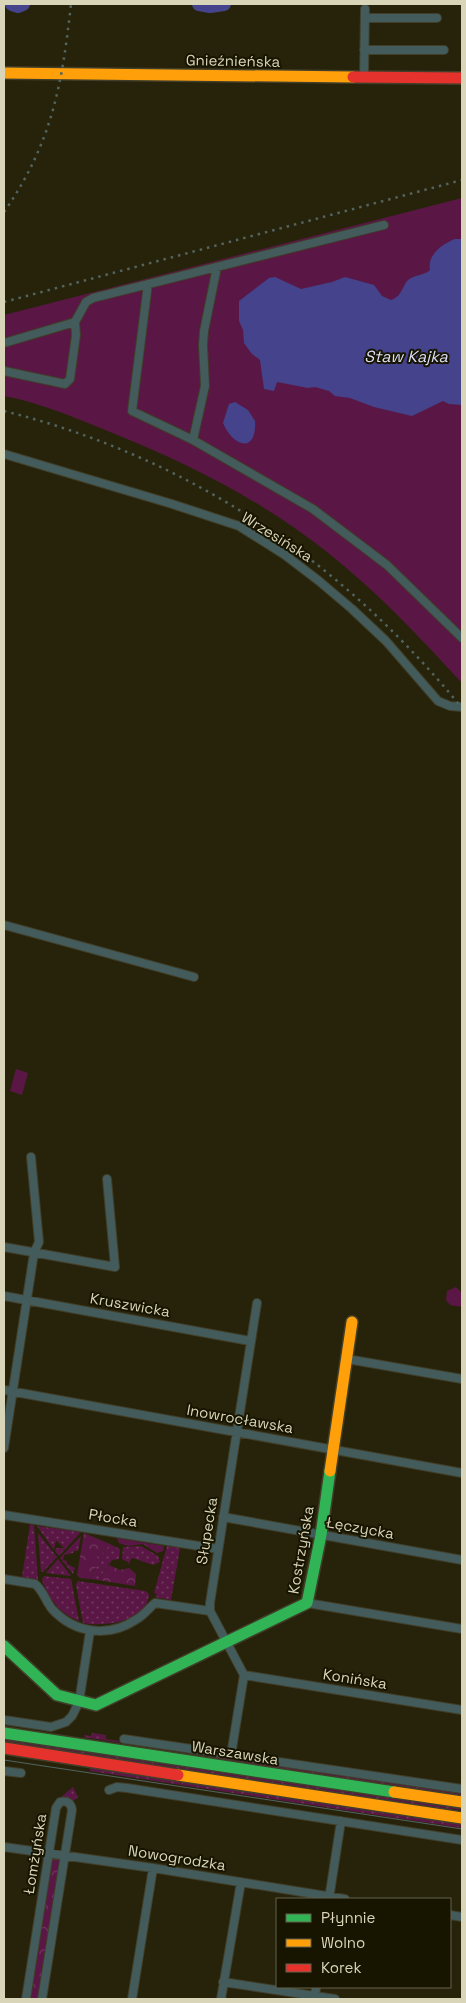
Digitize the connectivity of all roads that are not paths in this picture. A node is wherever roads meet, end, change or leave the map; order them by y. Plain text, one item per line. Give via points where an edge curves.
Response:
1 (365, 9) dead end
2 (365, 18) junction
3 (437, 18) dead end
4 (364, 50) junction
5 (444, 50) dead end
6 (4, 73) edge
7 (364, 78) junction
8 (462, 78) edge
9 (384, 225) dead end
10 (217, 267) junction
11 (148, 284) junction
12 (75, 322) junction
13 (4, 343) edge
14 (4, 370) edge
15 (193, 440) junction
16 (4, 454) edge
17 (462, 638) edge
18 (462, 707) edge
19 (4, 925) edge
20 (194, 977) dead end
21 (31, 1157) dead end
22 (106, 1179) dead end
23 (4, 1247) edge
24 (34, 1253) junction
25 (4, 1296) edge
26 (27, 1300) junction
27 (257, 1303) dead end
28 (352, 1322) dead end
29 (250, 1341) junction
30 (347, 1359) junction
31 (462, 1379) edge
32 (8, 1391) edge
33 (236, 1432) junction
34 (4, 1448) edge
35 (333, 1450) junction
36 (462, 1473) edge
37 (4, 1515) edge
38 (223, 1517) junction
39 (320, 1535) junction
40 (218, 1549) junction
41 (462, 1560) edge
42 (4, 1579) edge
43 (307, 1603) junction
44 (210, 1611) junction
45 (462, 1629) edge
46 (90, 1631) junction
47 (226, 1641) junction
48 (4, 1646) edge
49 (244, 1675) junction
50 (79, 1702) junction
51 (462, 1710) edge
52 (4, 1720) edge
53 (4, 1733) edge
54 (124, 1739) dead end
55 (4, 1748) edge
56 (231, 1755) junction
57 (4, 1771) edge
58 (21, 1773) dead end
59 (462, 1789) edge
60 (108, 1790) dead end
61 (462, 1802) edge
62 (462, 1818) edge
63 (341, 1821) junction
64 (462, 1840) edge
65 (4, 1847) edge
66 (50, 1854) junction
67 (65, 1856) junction
68 (153, 1868) junction
69 (241, 1882) junction
70 (329, 1898) edge
71 (223, 1982) junction
72 (315, 1998) edge
73 (26, 1999) edge
74 (42, 1999) edge
75 (132, 1999) edge
76 (221, 1999) edge
77 (335, 1999) edge

1 - 2 street
2 - 3 street
2 - 4 street
4 - 5 street
4 - 7 street
6 - 7 street, Gnieźnieńska
7 - 8 street, Gnieźnieńska
9 - 10 street
10 - 11 street
10 - 15 street via 203,344 205,386
11 - 12 street via 93,298 86,302
11 - 15 street via 132,411
12 - 13 street
12 - 14 street via 68,382 64,384
15 - 17 street via 313,509 368,549
16 - 18 street, Wrzesińska via 238,526 292,560 352,609 386,641 438,701
19 - 20 street
21 - 24 street via 39,1242
22 - 24 street via 115,1267
23 - 24 street
24 - 26 street
25 - 26 street, Kruszwicka
26 - 29 street, Kruszwicka
26 - 32 street
27 - 29 street, Słupecka
28 - 30 street, Kostrzyńska
29 - 33 street, Słupecka
30 - 31 street
30 - 35 street, Kostrzyńska
32 - 33 street, Inowrocławska
32 - 34 street
33 - 35 street, Inowrocławska
33 - 38 street, Słupecka
35 - 36 street, Inowrocławska
35 - 39 street, Kostrzyńska
37 - 40 street, Płocka
38 - 39 street, Łęczycka
38 - 40 street, Słupecka
39 - 41 street, Łęczycka
39 - 43 street, Kostrzyńska
40 - 44 street, Słupecka
42 - 46 street via 35,1584 62,1618
43 - 45 street
43 - 47 street, Kostrzyńska
44 - 46 street via 156,1603 126,1625
44 - 47 street
46 - 50 street
47 - 49 street
47 - 50 street, Kostrzyńska via 96,1705
48 - 50 street via 57,1695
49 - 51 street, Konińska
49 - 56 street
50 - 52 street via 72,1716 56,1726
53 - 61 street, Warszawska
54 - 56 street, Warszawska
55 - 62 street, Warszawska
56 - 59 street, Warszawska
57 - 58 street
60 - 63 street via 127,1788
63 - 64 street
63 - 70 street
65 - 66 street, Nowogrodzka
66 - 67 street, Nowogrodzka
66 - 67 street, Łomżyńska via 57,1806 66,1801 72,1810
66 - 73 street, Łomżyńska
67 - 68 street, Nowogrodzka
67 - 74 street, Łomżyńska
68 - 69 street, Nowogrodzka
68 - 75 street
69 - 70 street, Nowogrodzka
69 - 71 street
71 - 72 street
71 - 76 street
72 - 77 street

